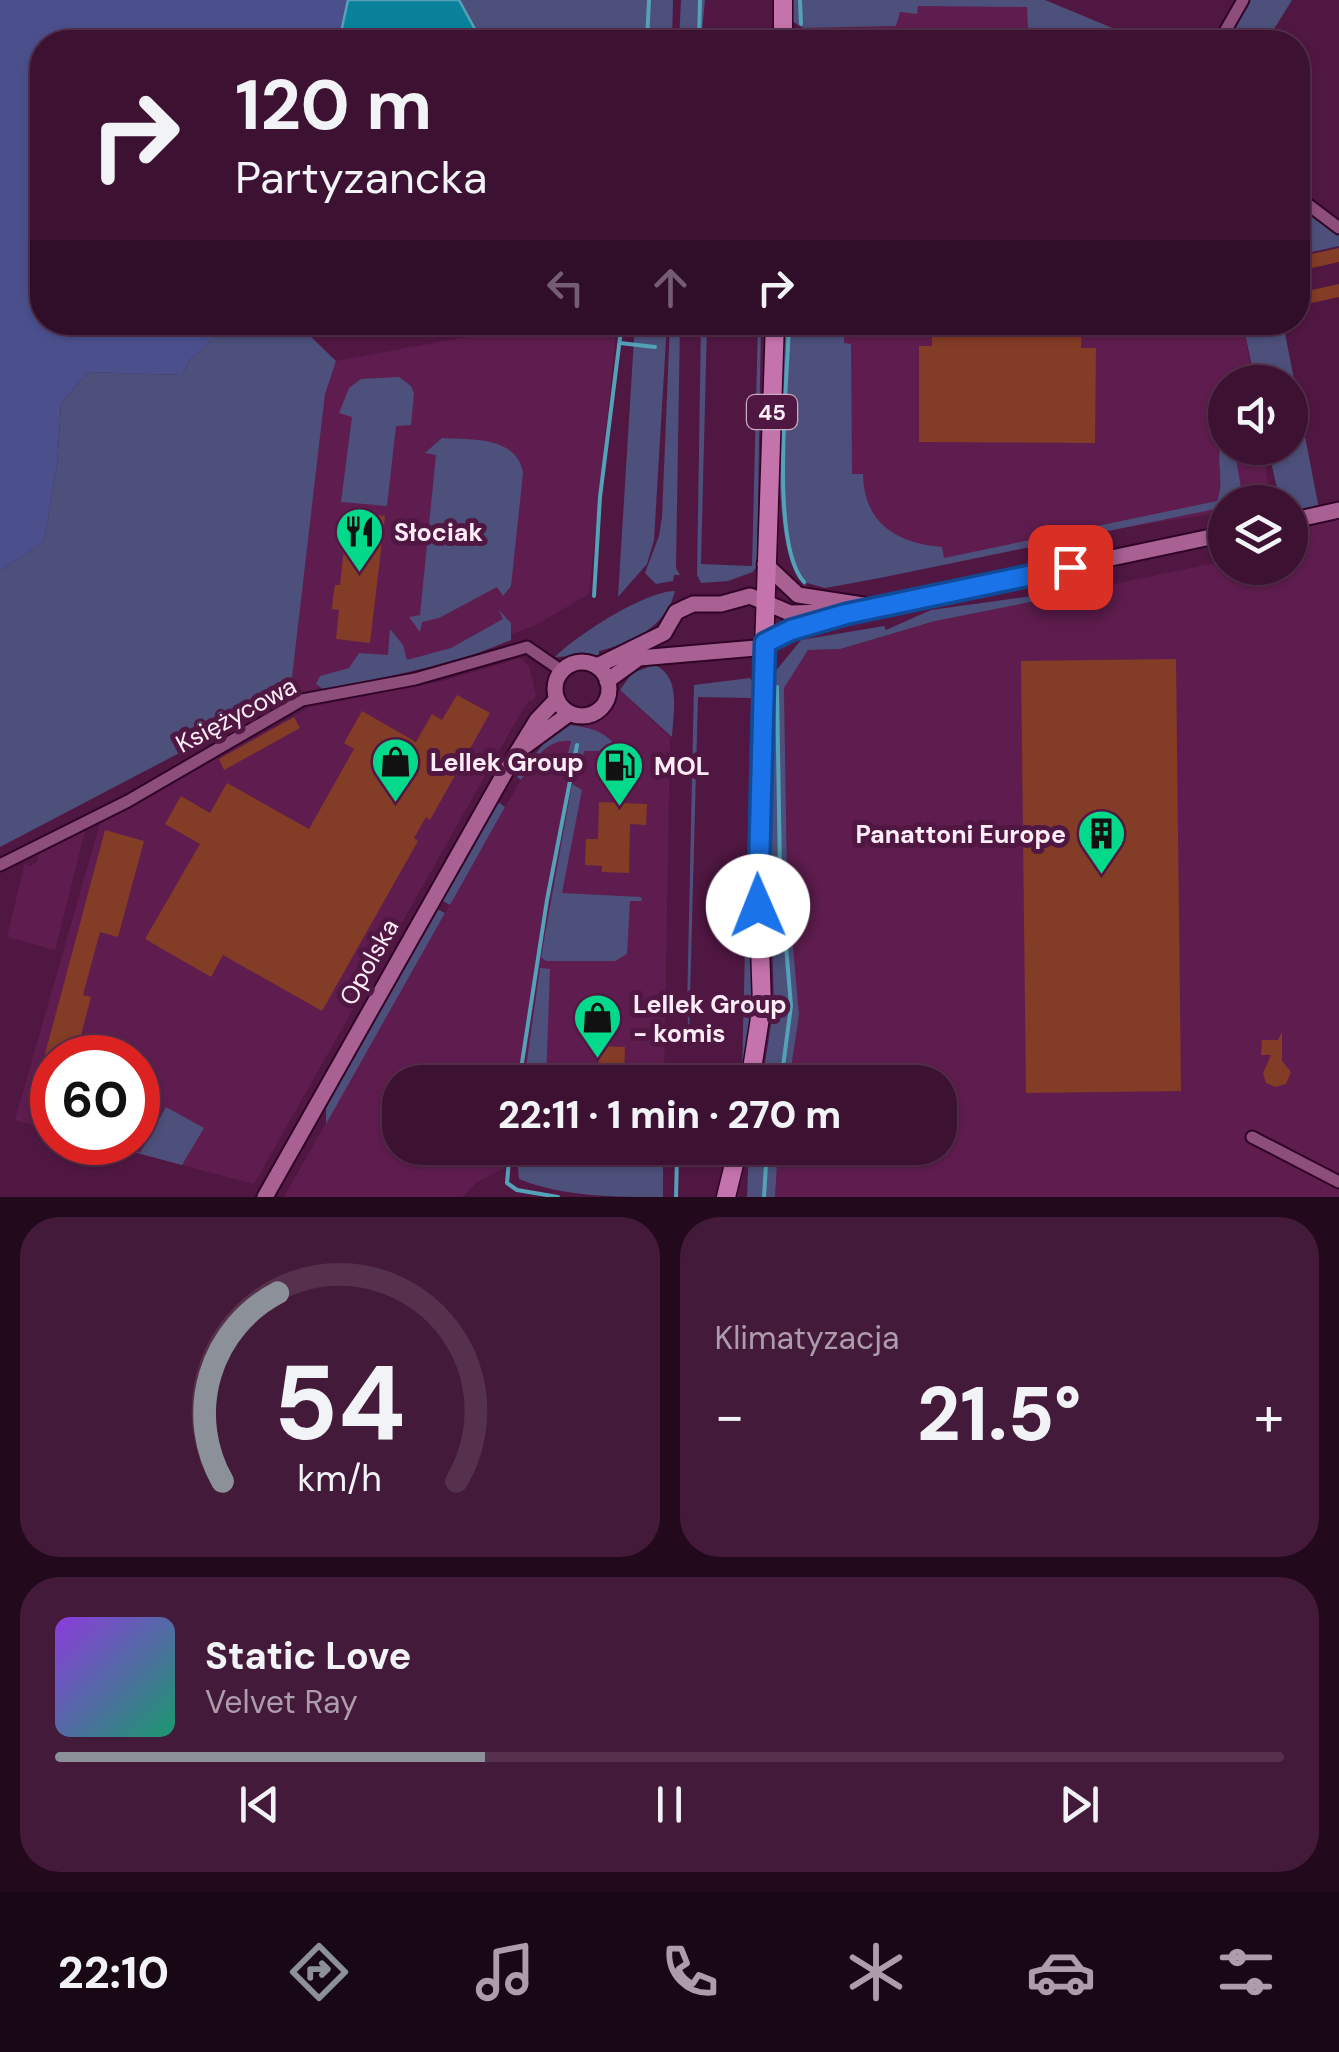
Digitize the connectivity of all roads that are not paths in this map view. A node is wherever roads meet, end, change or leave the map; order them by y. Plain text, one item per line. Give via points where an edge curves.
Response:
1 (783, 0) edge
2 (1243, 0) edge
3 (783, 30) edge
4 (1227, 30) edge
5 (1310, 206) edge
6 (1339, 228) edge
7 (774, 335) edge
8 (1339, 510) edge
9 (1308, 517) edge
10 (1208, 538) edge
11 (765, 564) junction
12 (773, 605) junction
13 (882, 606) junction
14 (846, 614) junction
15 (765, 643) junction
16 (596, 666) junction
17 (562, 671) junction
18 (608, 681) junction
19 (556, 699) junction
20 (570, 713) junction
21 (518, 752) junction
22 (0, 865) edge
23 (753, 1065) edge
24 (1252, 1137) dead end
25 (734, 1165) edge
26 (1339, 1182) edge
27 (264, 1197) edge
28 (726, 1197) edge

1 - 3 main road
2 - 4 street
5 - 6 street
7 - 11 main road, 45
8 - 9 street
10 - 13 street
11 - 12 main road, 45
11 - 13 street via 798,594
12 - 14 street
12 - 15 main road, 45
12 - 16 street via 750,596 686,606 664,633
13 - 14 street
14 - 15 street
15 - 18 street via 639,658
15 - 23 main road, 45 via 758,859 762,1005
16 - 17 street via 582,662
16 - 18 street
17 - 19 street
17 - 22 street, Księżycowa via 527,647 414,679 302,700 128,801
18 - 20 street via 608,695 596,712
19 - 20 street
19 - 21 street, Opolska
20 - 21 street, Opolska
21 - 27 street, Opolska
24 - 26 street
25 - 28 main road

